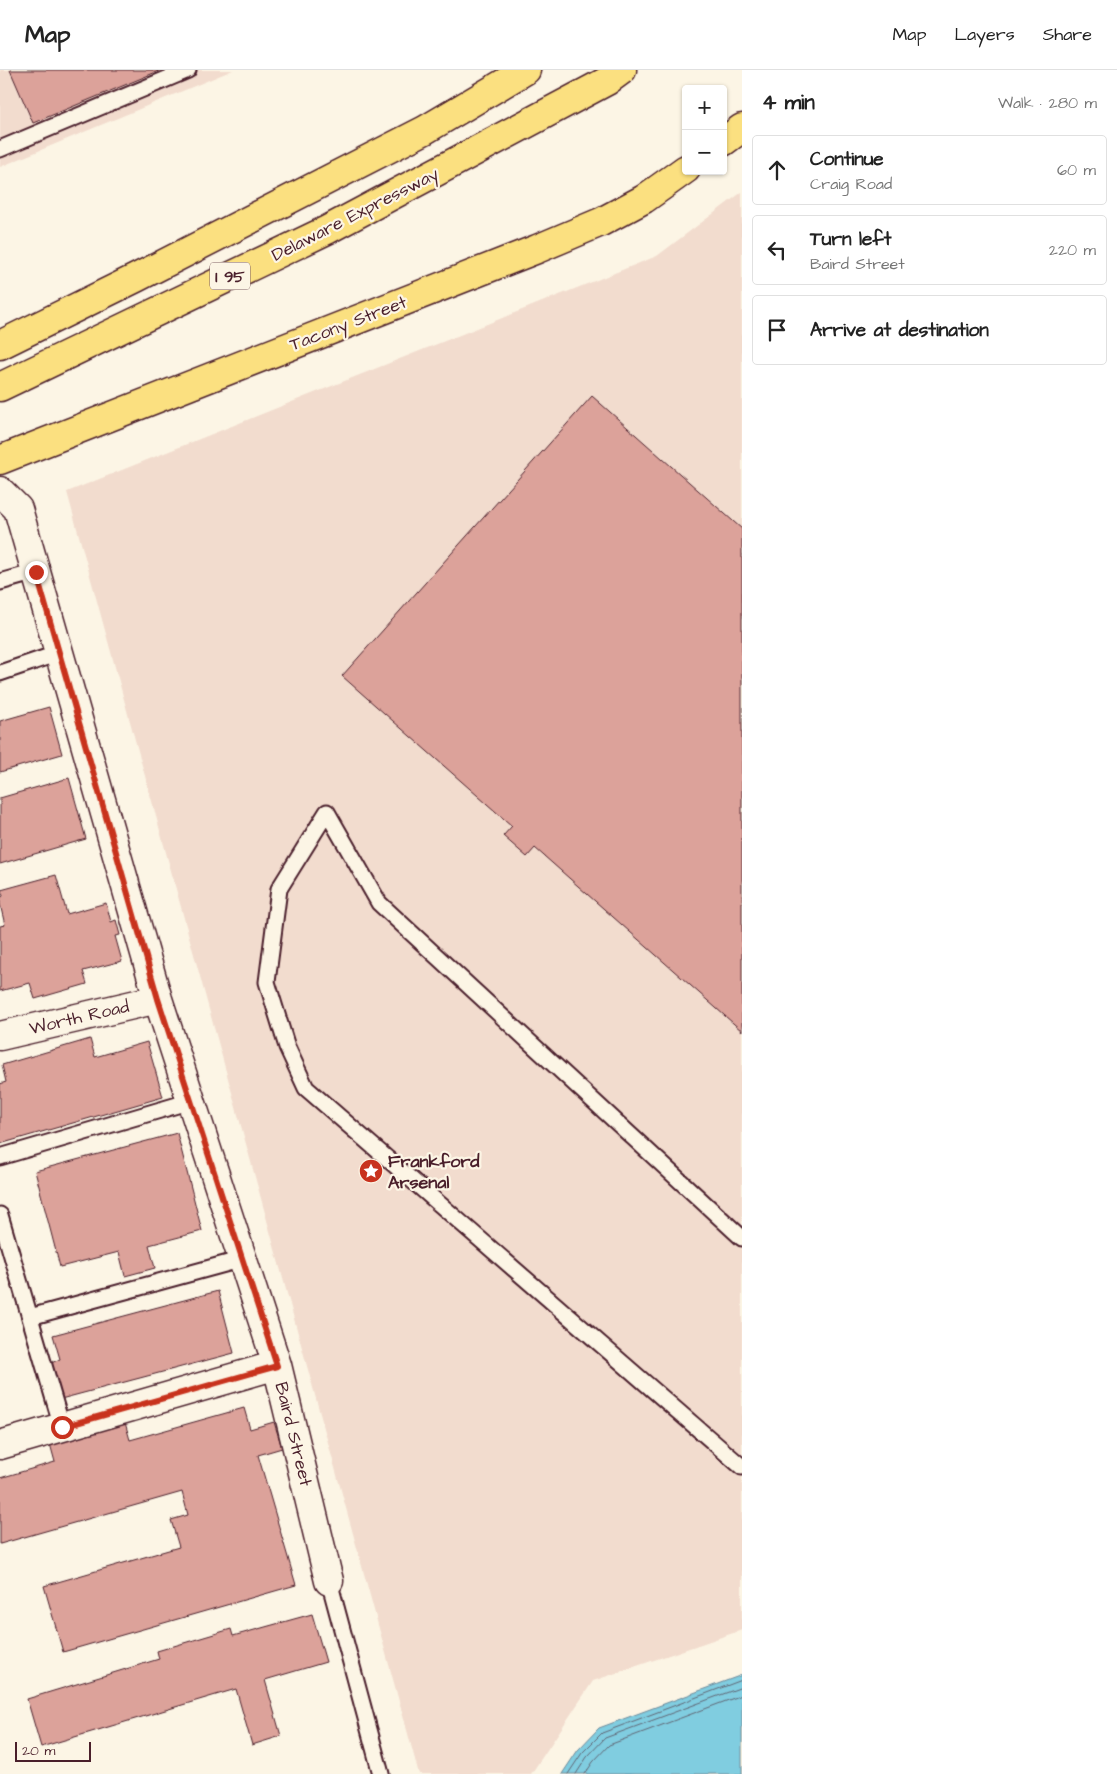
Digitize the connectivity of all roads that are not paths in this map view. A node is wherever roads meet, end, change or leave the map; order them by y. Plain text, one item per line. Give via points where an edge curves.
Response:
1 (188, 70) edge
2 (526, 70) edge
3 (622, 70) edge
4 (742, 128) edge
5 (727, 139) edge
6 (0, 149) edge
7 (682, 172) edge
8 (0, 345) edge
9 (0, 387) edge
10 (0, 460) edge
11 (0, 491) edge
12 (36, 572) junction
13 (0, 582) edge
14 (59, 653) junction
15 (0, 673) edge
16 (158, 999) junction
17 (0, 1036) edge
18 (191, 1101) junction
19 (0, 1158) edge
20 (0, 1215) edge
21 (742, 1238) edge
22 (242, 1259) junction
23 (30, 1317) junction
24 (277, 1366) junction
25 (62, 1427) junction
26 (0, 1445) edge
27 (742, 1467) edge
28 (329, 1581) joint
29 (381, 1774) edge

1 - 6 lane
2 - 8 main road, I 95 via 416,134
3 - 9 main road, Delaware Expressway / I 95 via 608,81 327,230
4 - 5 main road
7 - 10 main road, Tacony Street via 644,199 601,222
11 - 12 street, Baird Street via 18,509
12 - 13 lane
12 - 14 street, Baird Street
14 - 15 lane
14 - 16 street, Baird Street
16 - 17 street, Worth Road
16 - 18 street, Baird Street
18 - 19 lane
18 - 22 street, Baird Street
20 - 23 lane
21 - 27 lane via 380,903 327,812 279,889 267,982 287,1047 306,1088
22 - 23 lane
22 - 24 street, Baird Street
23 - 25 lane
24 - 25 street
24 - 28 street, Baird Street
25 - 26 street
28 - 29 lane

